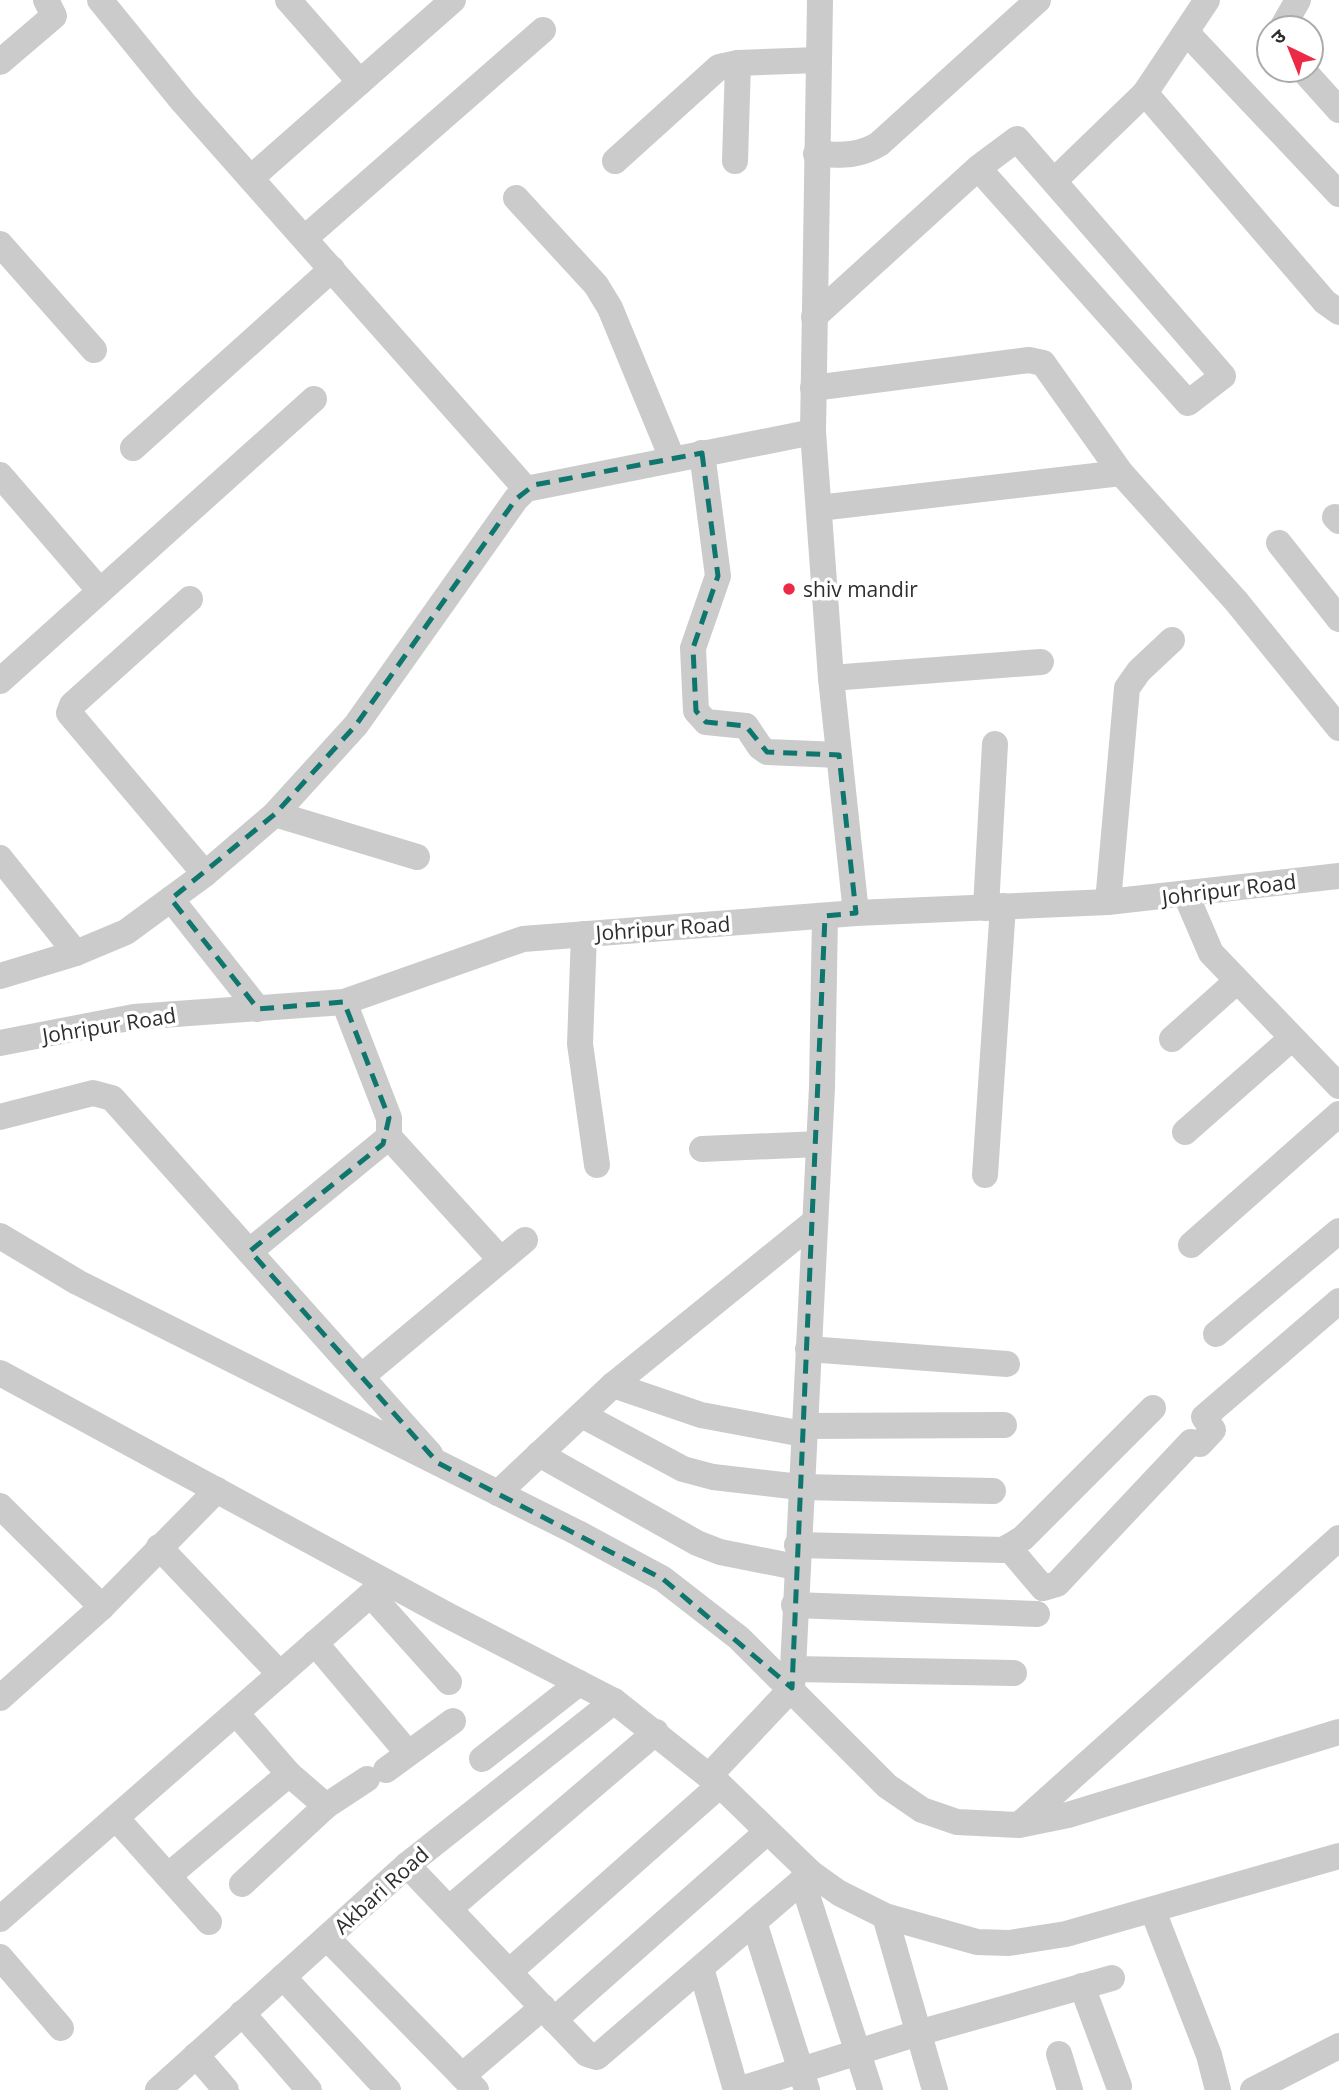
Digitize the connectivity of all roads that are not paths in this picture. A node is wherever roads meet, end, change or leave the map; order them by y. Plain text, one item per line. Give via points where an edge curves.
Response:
1 (46, 0) edge
2 (100, 0) edge
3 (288, 0) edge
4 (820, 0) edge
5 (1038, 0) edge
6 (1208, 0) edge
7 (439, 4) edge
8 (544, 30) dead end
9 (1186, 32) junction
10 (818, 60) junction
11 (0, 62) edge
12 (738, 63) junction
13 (360, 82) junction
14 (1316, 84) edge
15 (1145, 93) junction
16 (1339, 110) edge
17 (816, 154) junction
18 (615, 161) dead end
19 (735, 161) dead end
20 (978, 168) junction
21 (251, 178) junction
22 (1054, 181) junction
23 (1339, 194) edge
24 (516, 198) dead end
25 (305, 238) junction
26 (0, 244) edge
27 (332, 269) junction
28 (1339, 312) edge
29 (814, 317) junction
30 (94, 350) dead end
31 (813, 388) junction
32 (314, 399) dead end
33 (813, 432) junction
34 (133, 448) dead end
35 (702, 453) junction
36 (672, 458) junction
37 (1121, 473) junction
38 (0, 475) edge
39 (526, 489) junction
40 (819, 508) junction
41 (1279, 543) dead end
42 (100, 592) junction
43 (190, 599) dead end
44 (1339, 619) edge
45 (1172, 640) dead end
46 (1041, 662) dead end
47 (831, 678) junction
48 (0, 681) edge
49 (1339, 727) edge
50 (995, 744) dead end
51 (839, 755) junction
52 (275, 814) junction
53 (417, 857) dead end
54 (0, 858) edge
55 (205, 874) junction
56 (1339, 876) edge
57 (1186, 895) junction
58 (171, 899) junction
59 (1108, 902) junction
60 (994, 907) junction
61 (856, 913) junction
62 (825, 916) junction
63 (584, 934) junction
64 (76, 953) junction
65 (2, 972) edge
66 (1237, 981) junction
67 (344, 1002) junction
68 (258, 1009) junction
69 (1292, 1038) junction
70 (1172, 1039) dead end
71 (0, 1043) edge
72 (1339, 1086) edge
73 (1339, 1114) edge
74 (0, 1117) edge
75 (1185, 1132) dead end
76 (389, 1137) junction
77 (819, 1144) junction
78 (702, 1149) dead end
79 (597, 1166) dead end
80 (985, 1175) dead end
81 (814, 1222) junction
82 (1339, 1231) edge
83 (0, 1236) edge
84 (525, 1240) dead end
85 (1191, 1245) dead end
86 (250, 1251) junction
87 (501, 1261) junction
88 (1339, 1301) edge
89 (1216, 1334) dead end
90 (808, 1349) junction
91 (1007, 1364) dead end
92 (0, 1373) edge
93 (361, 1377) junction
94 (613, 1385) junction
95 (1153, 1408) dead end
96 (582, 1415) junction
97 (1004, 1425) dead end
98 (803, 1430) junction
99 (539, 1454) junction
100 (438, 1464) junction
101 (800, 1487) junction
102 (217, 1490) junction
103 (993, 1491) dead end
104 (498, 1493) junction
105 (0, 1506) edge
106 (1339, 1538) edge
107 (159, 1548) junction
108 (1008, 1548) junction
109 (797, 1556) junction
110 (378, 1588) junction
111 (794, 1605) junction
112 (102, 1607) junction
113 (1037, 1614) dead end
114 (315, 1643) junction
115 (1014, 1673) dead end
116 (280, 1674) junction
117 (792, 1678) junction
118 (449, 1682) dead end
119 (579, 1683) junction
120 (0, 1698) edge
121 (614, 1701) junction
122 (236, 1713) junction
123 (453, 1721) dead end
124 (656, 1732) junction
125 (1339, 1732) edge
126 (407, 1752) junction
127 (482, 1759) dead end
128 (289, 1774) junction
129 (715, 1780) junction
130 (326, 1806) junction
131 (116, 1818) junction
132 (1019, 1825) junction
133 (767, 1832) junction
134 (1339, 1856) edge
135 (407, 1865) junction
136 (168, 1875) junction
137 (806, 1877) junction
138 (242, 1884) dead end
139 (450, 1908) junction
140 (1153, 1911) junction
141 (885, 1916) junction
142 (0, 1919) edge
143 (754, 1922) junction
144 (209, 1923) dead end
145 (327, 1938) junction
146 (0, 1957) edge
147 (701, 1968) junction
148 (509, 1972) junction
149 (284, 1977) junction
150 (1112, 1978) dead end
151 (1082, 1986) junction
152 (242, 2013) junction
153 (548, 2013) junction
154 (61, 2028) dead end
155 (918, 2033) junction
156 (1339, 2046) edge
157 (196, 2054) junction
158 (857, 2054) junction
159 (1059, 2054) dead end
160 (804, 2081) edge
161 (469, 2083) edge
162 (1119, 2086) dead end
163 (158, 2090) edge
164 (226, 2090) edge
165 (309, 2090) edge
166 (388, 2090) edge
167 (737, 2090) edge
168 (870, 2090) edge
169 (935, 2090) edge
170 (1070, 2090) edge
171 (1218, 2090) edge
172 (1253, 2090) edge

1 - 11 street via 54,16
2 - 21 street
3 - 13 street
4 - 10 street
5 - 17 street via 879,144 854,155
6 - 9 street
7 - 13 street
8 - 25 street
9 - 15 street
9 - 23 street
10 - 12 street
10 - 17 street
12 - 18 street via 707,75
12 - 19 street
13 - 21 street
14 - 16 street
15 - 22 street
15 - 28 street via 1325,302
17 - 29 street
20 - 22 street via 1017,139
20 - 22 street via 1188,403 1223,376
20 - 29 street
21 - 25 street
24 - 36 street via 596,285 610,308
25 - 27 street
26 - 30 street
27 - 34 street
27 - 39 street
29 - 31 street
31 - 33 street
31 - 37 street via 1036,360 1047,367
32 - 42 street
33 - 35 street
33 - 40 street
35 - 36 street
35 - 51 street via 718,576 693,648 696,710 706,722 746,726 767,752
36 - 39 street
37 - 40 street
37 - 49 street via 1236,601
38 - 42 street
39 - 52 street via 356,725
40 - 47 street
41 - 44 street
42 - 48 street
43 - 55 street via 72,705 69,713
45 - 59 street via 1127,688
46 - 47 street
47 - 51 street
50 - 60 street
51 - 61 street
52 - 53 street
52 - 55 street
54 - 64 street
55 - 58 street
56 - 57 street, Johripur Road
57 - 59 street, Johripur Road
57 - 66 street via 1211,953
58 - 64 street via 126,932
58 - 68 street
59 - 60 street, Johripur Road
60 - 61 street, Johripur Road
60 - 80 street
61 - 62 street, Johripur Road
62 - 63 street, Johripur Road
62 - 77 street
63 - 67 street, Johripur Road via 523,939
63 - 79 street via 579,1044
64 - 65 street
66 - 69 street
66 - 70 street
67 - 68 street, Johripur Road
67 - 76 street via 389,1118
68 - 71 street, Johripur Road via 134,1017
69 - 72 street
69 - 75 street
73 - 85 street
74 - 86 street via 93,1093 112,1098
76 - 86 street
76 - 87 street
77 - 78 street
77 - 81 street
81 - 90 street
81 - 94 street
82 - 89 street
83 - 100 street via 77,1282
84 - 87 street
86 - 93 street
87 - 93 street
88 - 108 street via 1204,1417 1213,1430 1200,1444 1191,1442 1057,1584 1043,1588
90 - 91 street
90 - 98 street
92 - 102 street
93 - 100 street
94 - 96 street
94 - 98 street via 701,1415
95 - 108 street
96 - 99 street
96 - 101 street via 683,1469
97 - 98 street
98 - 101 street
99 - 104 street
99 - 109 street via 697,1543 720,1552
100 - 104 street
101 - 103 street
101 - 109 street
102 - 107 street
102 - 110 street
104 - 117 street via 663,1579
105 - 112 street
106 - 132 street
107 - 112 street
107 - 116 street
108 - 109 street
109 - 111 street
110 - 114 street
110 - 118 street
110 - 119 street
111 - 113 street
111 - 117 street
112 - 120 street
114 - 116 street
114 - 126 street
115 - 117 street
116 - 122 street
117 - 129 street
117 - 132 street via 887,1786 922,1810 957,1822
119 - 121 street
119 - 127 street
121 - 124 street
121 - 135 street, Akbari Road
122 - 128 street
122 - 131 street
123 - 126 street
124 - 129 street
124 - 139 street
125 - 132 street via 1068,1815
126 - 130 street
128 - 130 street
128 - 136 street
129 - 133 street
129 - 148 street
130 - 138 street
131 - 136 street
131 - 142 street
133 - 137 street
133 - 153 street
134 - 140 street
135 - 139 street
135 - 145 street, Akbari Road
136 - 144 street
137 - 141 street
137 - 143 street
137 - 158 street
139 - 148 street
140 - 141 street via 1066,1934 1009,1943 977,1942
140 - 171 street
141 - 155 street
143 - 147 street
143 - 160 street
145 - 149 street, Akbari Road
145 - 161 street
146 - 154 street
147 - 153 street via 597,2057 587,2054
147 - 167 street
148 - 153 street
149 - 152 street, Akbari Road
149 - 166 street
150 - 151 street
151 - 155 street
151 - 162 street
152 - 157 street, Akbari Road
152 - 165 street
153 - 161 street
155 - 158 street
155 - 169 street
156 - 172 street
157 - 163 street, Akbari Road
157 - 164 street
158 - 160 street
158 - 168 street
159 - 170 street
160 - 167 street

